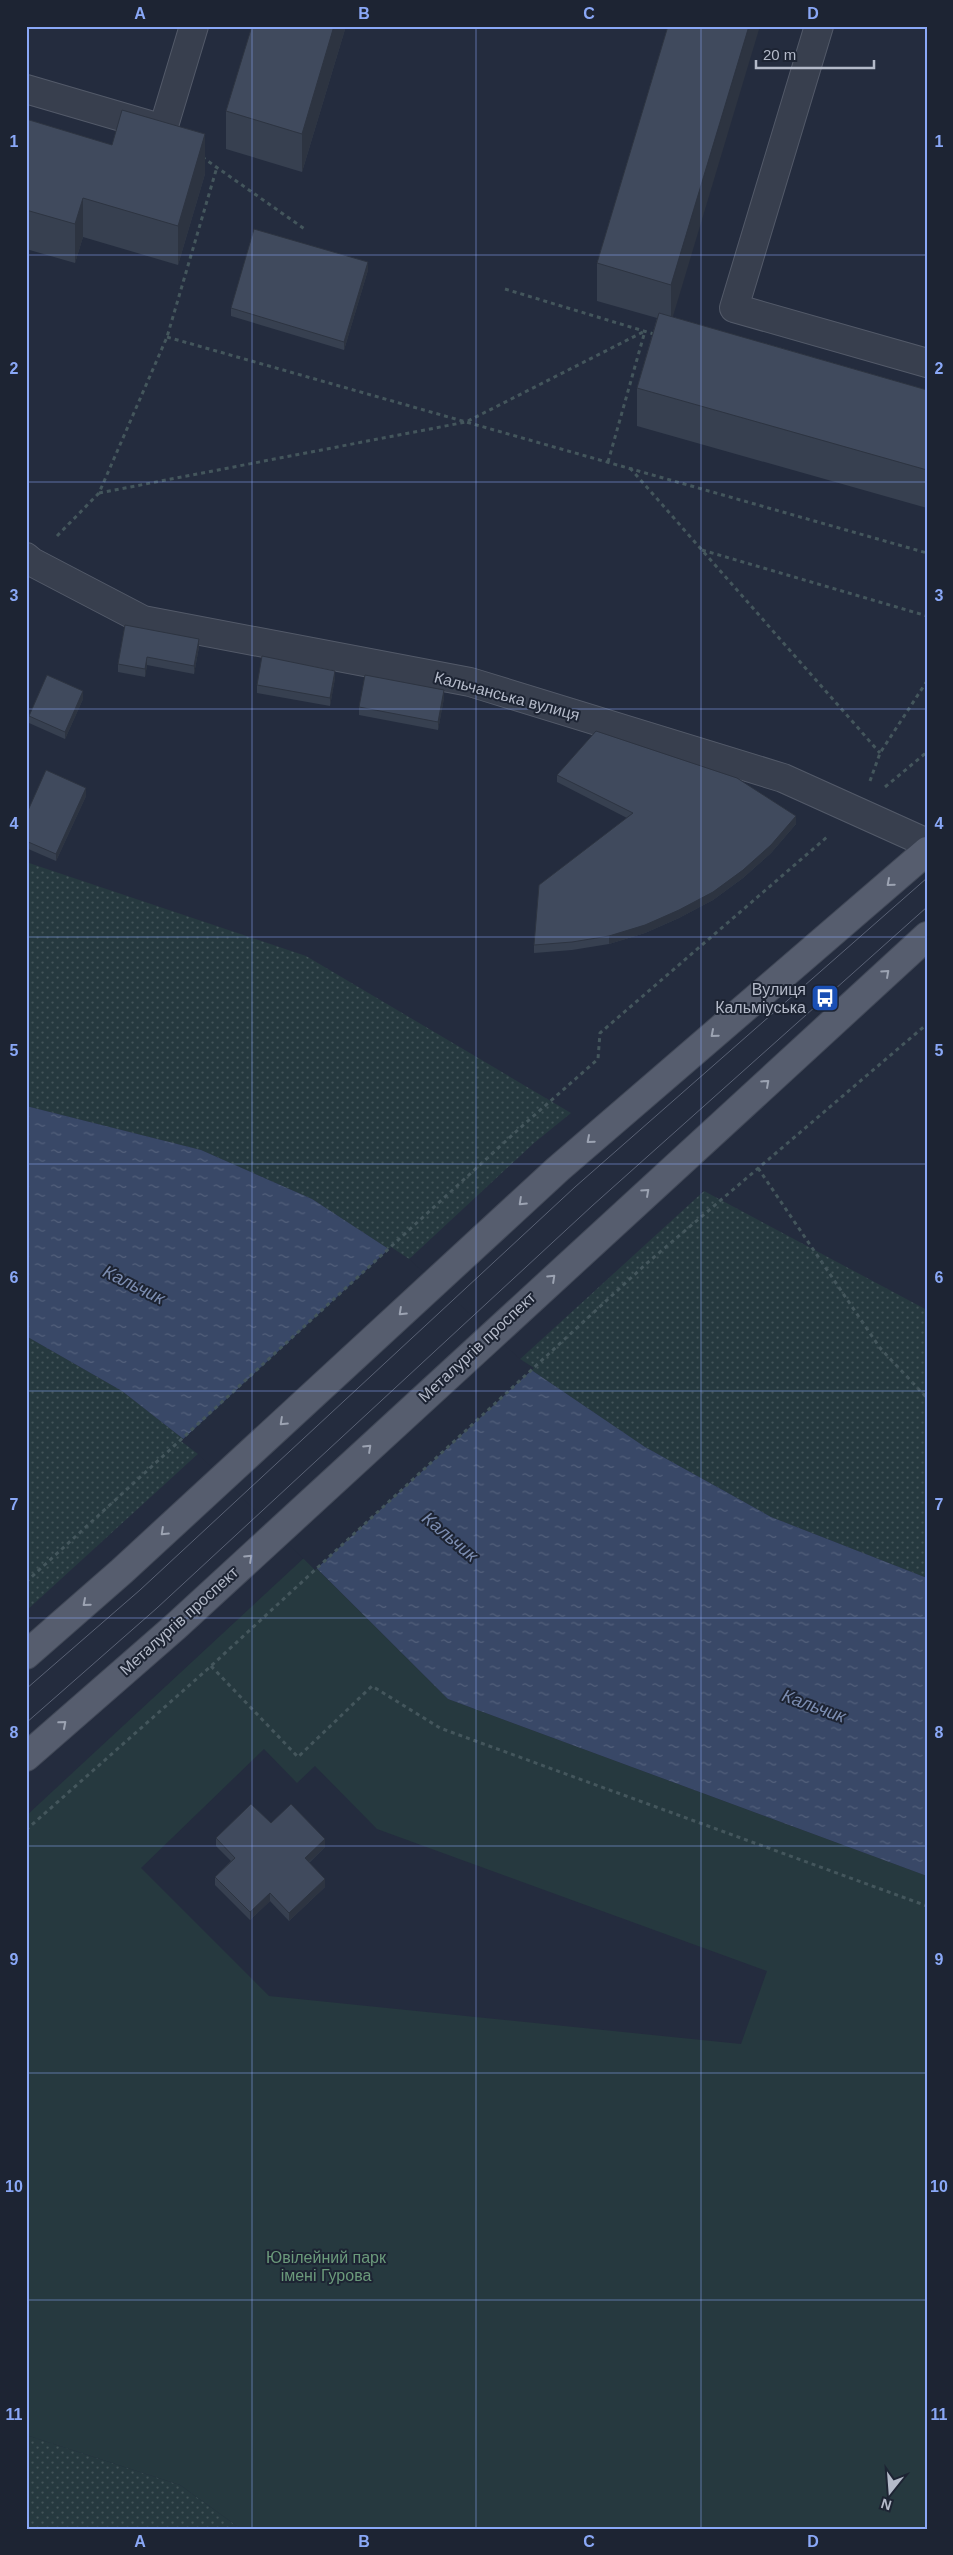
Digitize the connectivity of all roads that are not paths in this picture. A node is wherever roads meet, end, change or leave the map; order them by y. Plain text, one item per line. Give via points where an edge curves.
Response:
1 (194, 26) edge
2 (818, 26) edge
3 (26, 89) edge
4 (927, 363) edge
5 (29, 559) edge
6 (927, 843) edge
7 (927, 851) edge
8 (927, 936) edge
9 (26, 1655) edge
10 (26, 1756) edge

1 - 3 street via 163,130
2 - 4 street via 734,308
5 - 6 street, Кальчанська вулиця via 143,620 470,682 784,778
7 -> 9 main road via 558,1169
10 -> 8 main road, Металургів проспект via 174,1627

